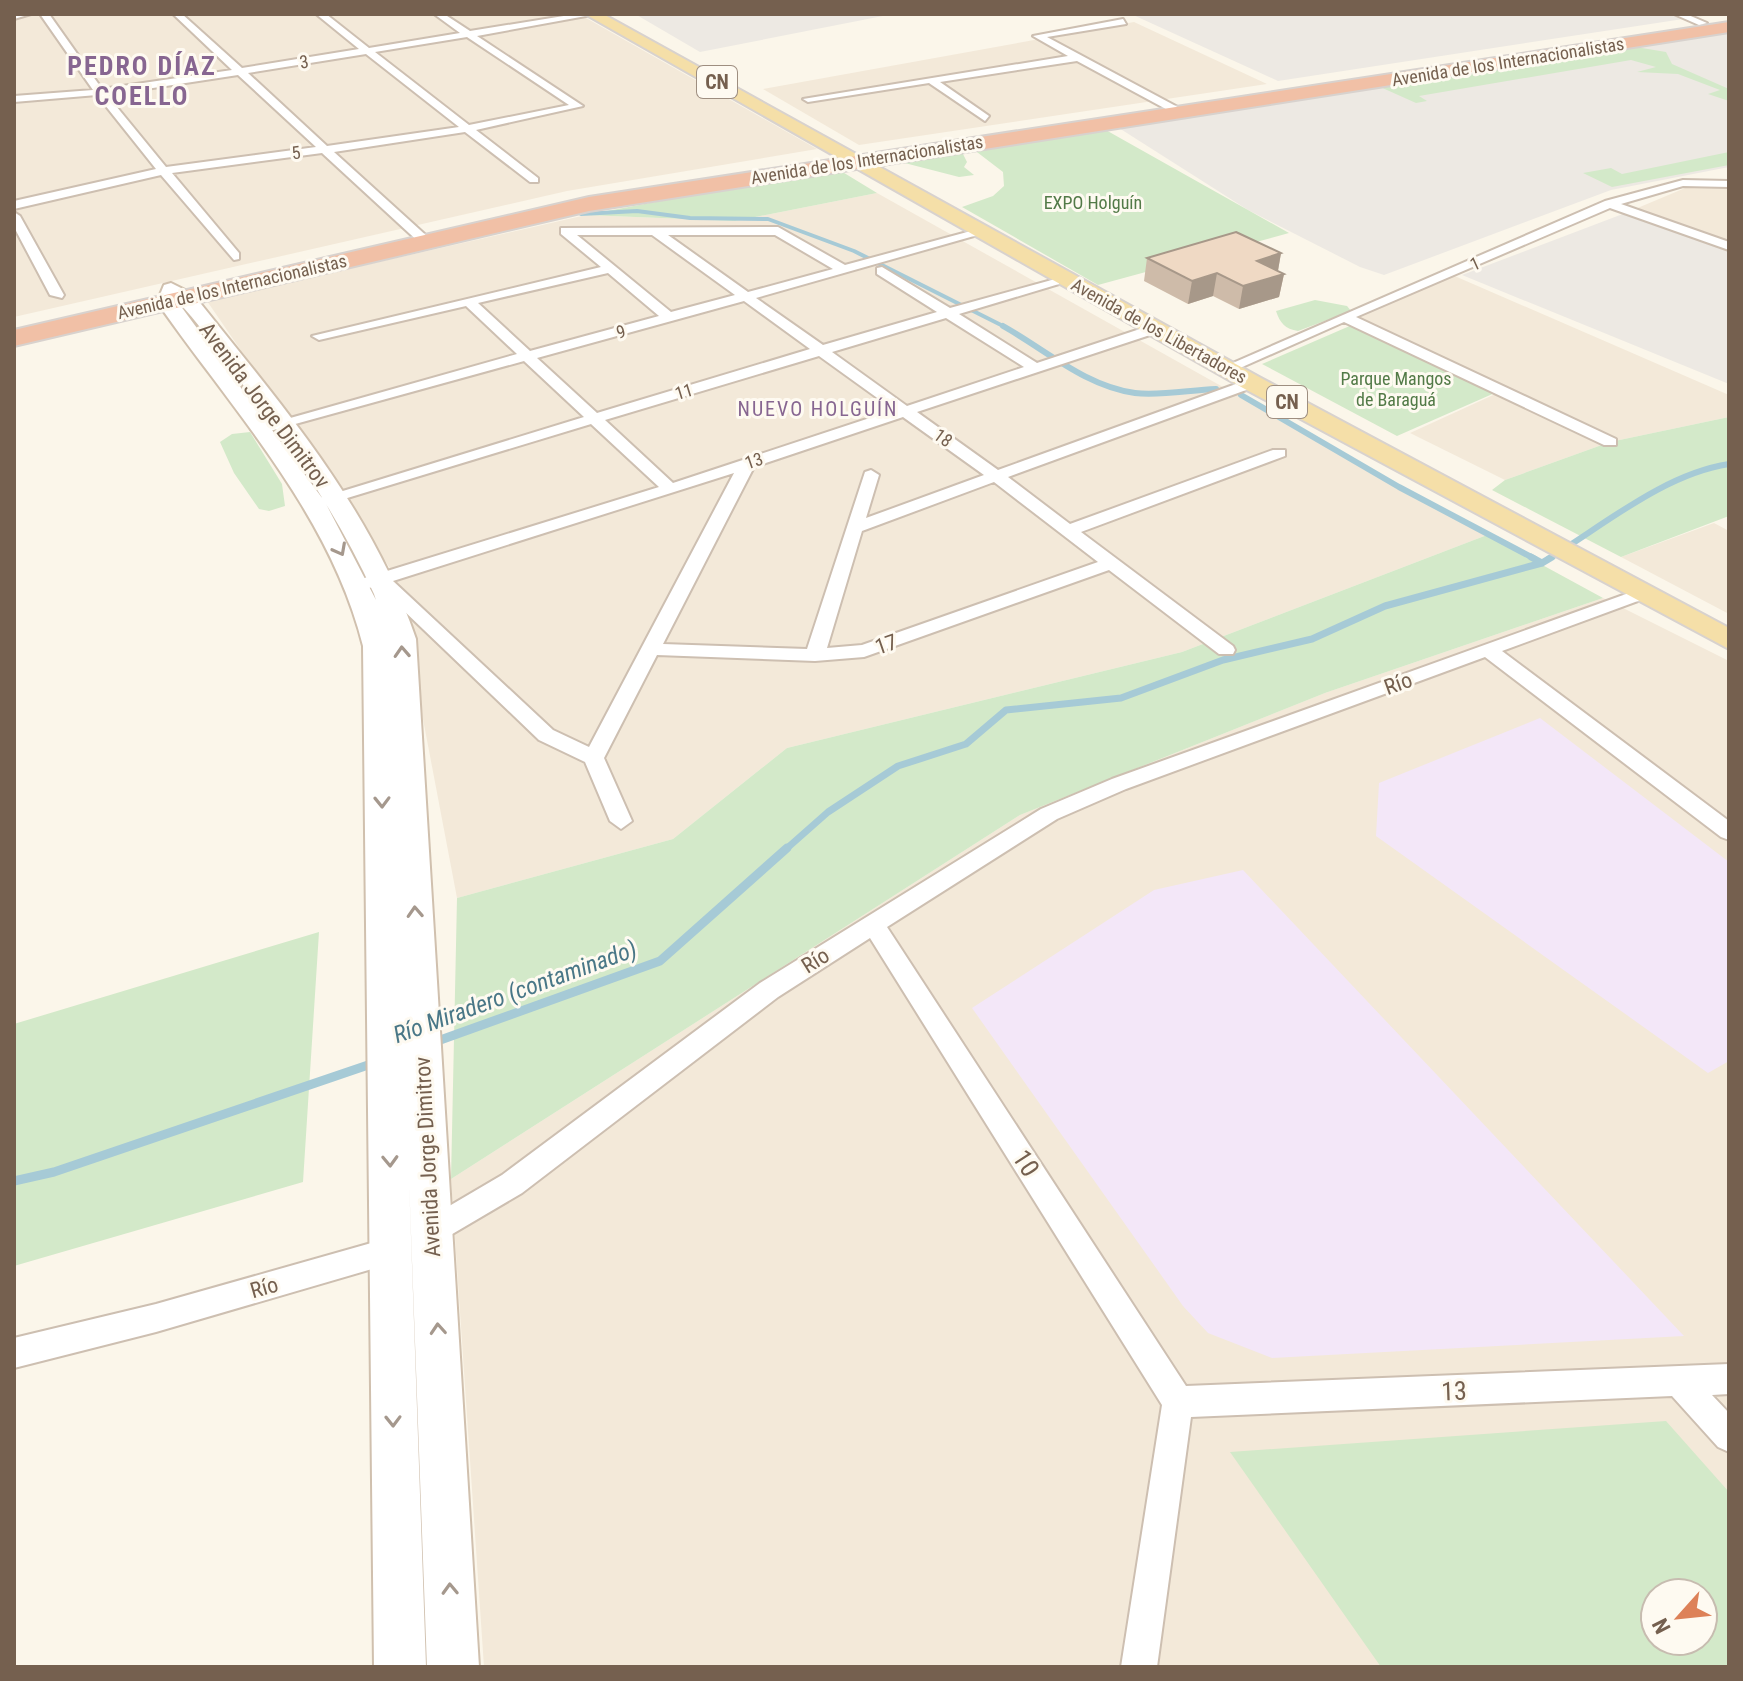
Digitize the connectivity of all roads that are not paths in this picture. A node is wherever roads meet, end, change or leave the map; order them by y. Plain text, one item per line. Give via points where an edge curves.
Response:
1 (27, 14) edge
2 (44, 14) edge
3 (177, 14) edge
4 (320, 14) edge
5 (438, 14) edge
6 (593, 14) edge
7 (1109, 14) edge
8 (1678, 14) edge
9 (14, 16) edge
10 (1729, 18) edge
11 (1702, 23) junction
12 (1729, 27) edge
13 (470, 34) junction
14 (368, 51) junction
15 (1082, 57) junction
16 (239, 73) junction
17 (931, 80) junction
18 (100, 93) junction
19 (14, 99) edge
20 (808, 99) dead end
21 (1174, 109) junction
22 (985, 118) dead end
23 (467, 128) junction
24 (322, 149) junction
25 (846, 157) junction
26 (166, 170) junction
27 (534, 180) dead end
28 (1729, 184) edge
29 (1609, 204) junction
30 (14, 205) edge
31 (14, 216) edge
32 (656, 232) junction
33 (982, 232) junction
34 (422, 238) junction
35 (1729, 246) edge
36 (234, 256) dead end
37 (609, 269) junction
38 (846, 271) junction
39 (882, 271) dead end
40 (1054, 281) dead end
41 (57, 295) dead end
42 (175, 297) junction
43 (748, 298) junction
44 (468, 301) junction
45 (947, 313) junction
46 (1346, 318) junction
47 (671, 319) junction
48 (14, 324) edge
49 (1148, 331) dead end
50 (319, 336) dead end
51 (14, 338) edge
52 (822, 351) junction
53 (527, 357) junction
54 (1034, 367) junction
55 (1226, 369) junction
56 (1252, 383) junction
57 (903, 410) junction
58 (593, 419) junction
59 (270, 426) junction
60 (1610, 442) dead end
61 (1279, 453) dead end
62 (747, 464) junction
63 (871, 475) dead end
64 (997, 477) junction
65 (670, 489) junction
66 (323, 500) junction
67 (856, 527) junction
68 (1068, 531) junction
69 (1111, 563) junction
70 (370, 582) junction
71 (1640, 594) junction
72 (1729, 640) edge
73 (649, 649) junction
74 (1226, 650) dead end
75 (1488, 650) junction
76 (815, 655) junction
77 (594, 758) junction
78 (621, 821) dead end
79 (1729, 832) edge
80 (873, 924) junction
81 (412, 1242) junction
82 (14, 1353) edge
83 (1729, 1379) edge
84 (1678, 1381) junction
85 (1178, 1402) junction
86 (1729, 1436) edge
87 (400, 1667) edge
88 (453, 1667) edge
89 (1139, 1667) edge

1 - 9 street
2 - 18 street
3 - 16 street
4 - 14 street
5 - 13 street
6 - 13 street, 3
6 - 25 main road, Avenida de los Libertadores / CN
7 - 15 street via 1123,22 1038,36
8 - 11 street
10 - 11 highway, Avenida de los Internacionalistas
11 - 21 highway, Avenida de los Internacionalistas
12 - 21 highway, Avenida de los Internacionalistas
13 - 14 street, 3
13 - 23 street, 5 via 578,106
14 - 16 street, 3
14 - 23 street
15 - 17 street
15 - 21 street
16 - 18 street, 3
16 - 24 street
17 - 20 street
17 - 22 street
18 - 19 street, 3
18 - 26 street
21 - 25 highway, Avenida de los Internacionalistas
23 - 24 street, 5
23 - 27 street
24 - 26 street, 5
24 - 34 street
25 - 33 main road, Avenida de los Libertadores / CN
25 - 34 highway, Avenida de los Internacionalistas
26 - 30 street, 5
26 - 36 street
28 - 29 street, 1 via 1683,183
29 - 35 street
29 - 46 street, 1
31 - 41 street
32 - 37 street via 565,231
32 - 38 street via 782,232
32 - 43 street, 18
33 - 38 street, 9
33 - 55 main road, Avenida de los Libertadores / CN
34 - 42 highway, Avenida de los Internacionalistas
37 - 44 street
37 - 47 street
38 - 43 street, 9
39 - 45 street
40 - 45 street, 11
42 - 48 highway, Avenida de los Internacionalistas
42 - 51 highway, Avenida de los Internacionalistas
42 - 59 main road, Avenida Jorge Dimitrov
43 - 47 street, 9
43 - 52 street, 18
44 - 50 street
44 - 53 street
45 - 52 street, 11
45 - 54 street
46 - 55 street, 1
46 - 60 street
47 - 53 street, 9
49 - 54 street, 13
52 - 57 street, 18
52 - 58 street, 11
53 - 58 street
53 - 59 street, 9
54 - 57 street, 13
55 - 56 main road, Avenida de los Libertadores / CN
56 - 64 street
56 - 71 main road, Avenida de los Libertadores / CN
57 - 62 street, 13
57 - 64 street, 18
58 - 65 street
58 - 66 street, 11
59 - 66 main road, Avenida Jorge Dimitrov
61 - 68 street
62 - 65 street, 13
62 - 73 street
63 - 67 street
64 - 67 street
64 - 68 street, 18
65 - 70 street, 13
66 - 70 main road, Avenida Jorge Dimitrov
67 - 76 street
68 - 69 street, 18
69 - 74 street, 18
69 - 76 street, 17 via 876,648
70 - 77 street via 546,735
70 - 81 main road, Avenida Jorge Dimitrov via 402,639 402,997
71 - 72 main road, Avenida de los Libertadores / CN
71 - 75 street, Río
73 - 76 street, 17
73 - 77 street
75 - 79 street
75 - 80 street, Río via 1049,814
77 - 78 street
80 - 81 street, Río via 769,990 512,1184
80 - 85 street, 10
81 - 82 street, Río via 156,1318
81 -> 87 main road, Avenida Jorge Dimitrov
88 -> 81 main road, Avenida Jorge Dimitrov via 439,1334
83 - 84 street, 13
84 - 85 street, 13
84 - 86 street
85 - 89 street

